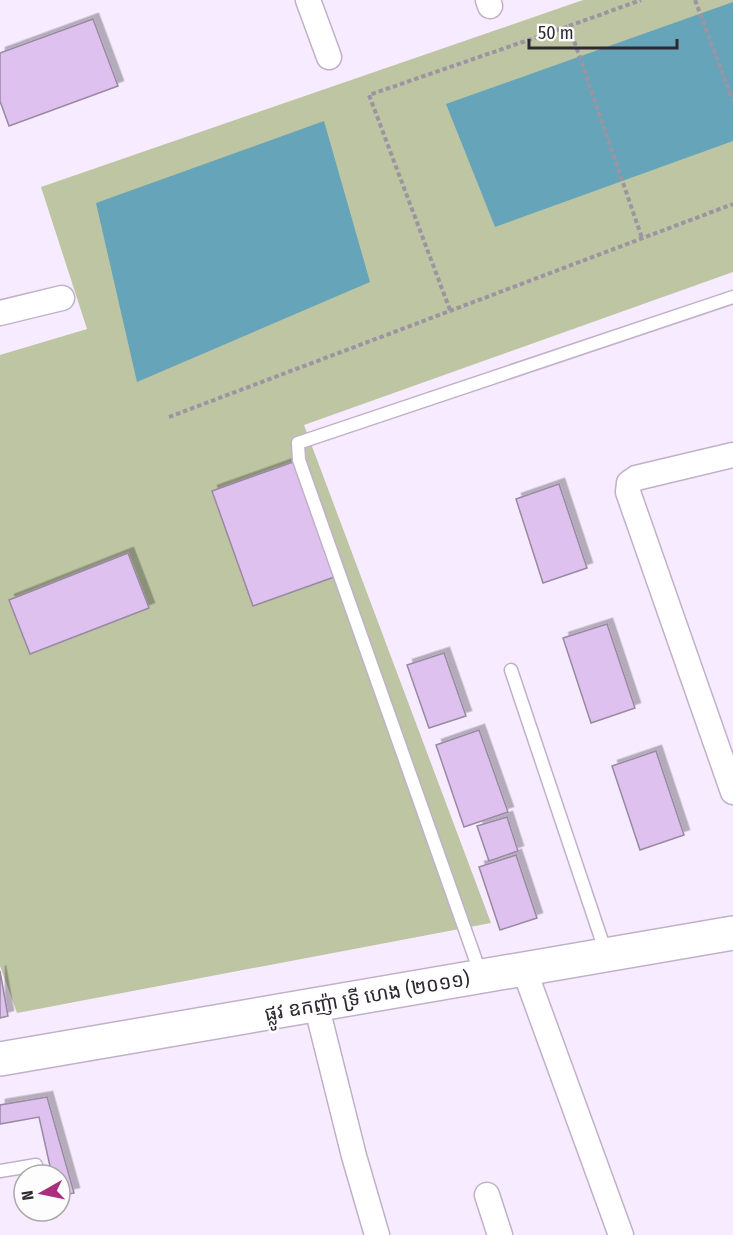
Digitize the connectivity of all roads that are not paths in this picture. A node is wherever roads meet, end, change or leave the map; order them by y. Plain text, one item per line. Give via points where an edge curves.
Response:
1 (308, 0) edge
2 (329, 57) dead end
3 (733, 297) edge
4 (62, 298) dead end
5 (0, 313) edge
6 (733, 455) edge
7 (512, 670) dead end
8 (733, 792) edge
9 (733, 933) edge
10 (606, 954) junction
11 (524, 969) junction
12 (482, 976) junction
13 (316, 1005) junction
14 (0, 1059) edge
15 (487, 1195) dead end
16 (377, 1235) edge
17 (500, 1235) edge
18 (621, 1235) edge

1 - 2 street
3 - 12 lane via 298,444 299,460
4 - 5 street
6 - 8 street via 636,478 629,483 628,492
7 - 10 lane
9 - 10 main road, ផ្លូវ ឧកញ៉ា ទ្រី ហេង (២០១១)
10 - 11 main road, ផ្លូវ ឧកញ៉ា ទ្រី ហេង (២០១១)
11 - 12 main road, ផ្លូវ ឧកញ៉ា ទ្រី ហេង (២០១១)
11 - 18 street
12 - 13 main road, ផ្លូវ ឧកញ៉ា ទ្រី ហេង (២០១១)
13 - 14 main road, ផ្លូវ ឧកញ៉ា ទ្រី ហេង (២០១១)
13 - 16 street
15 - 17 street

